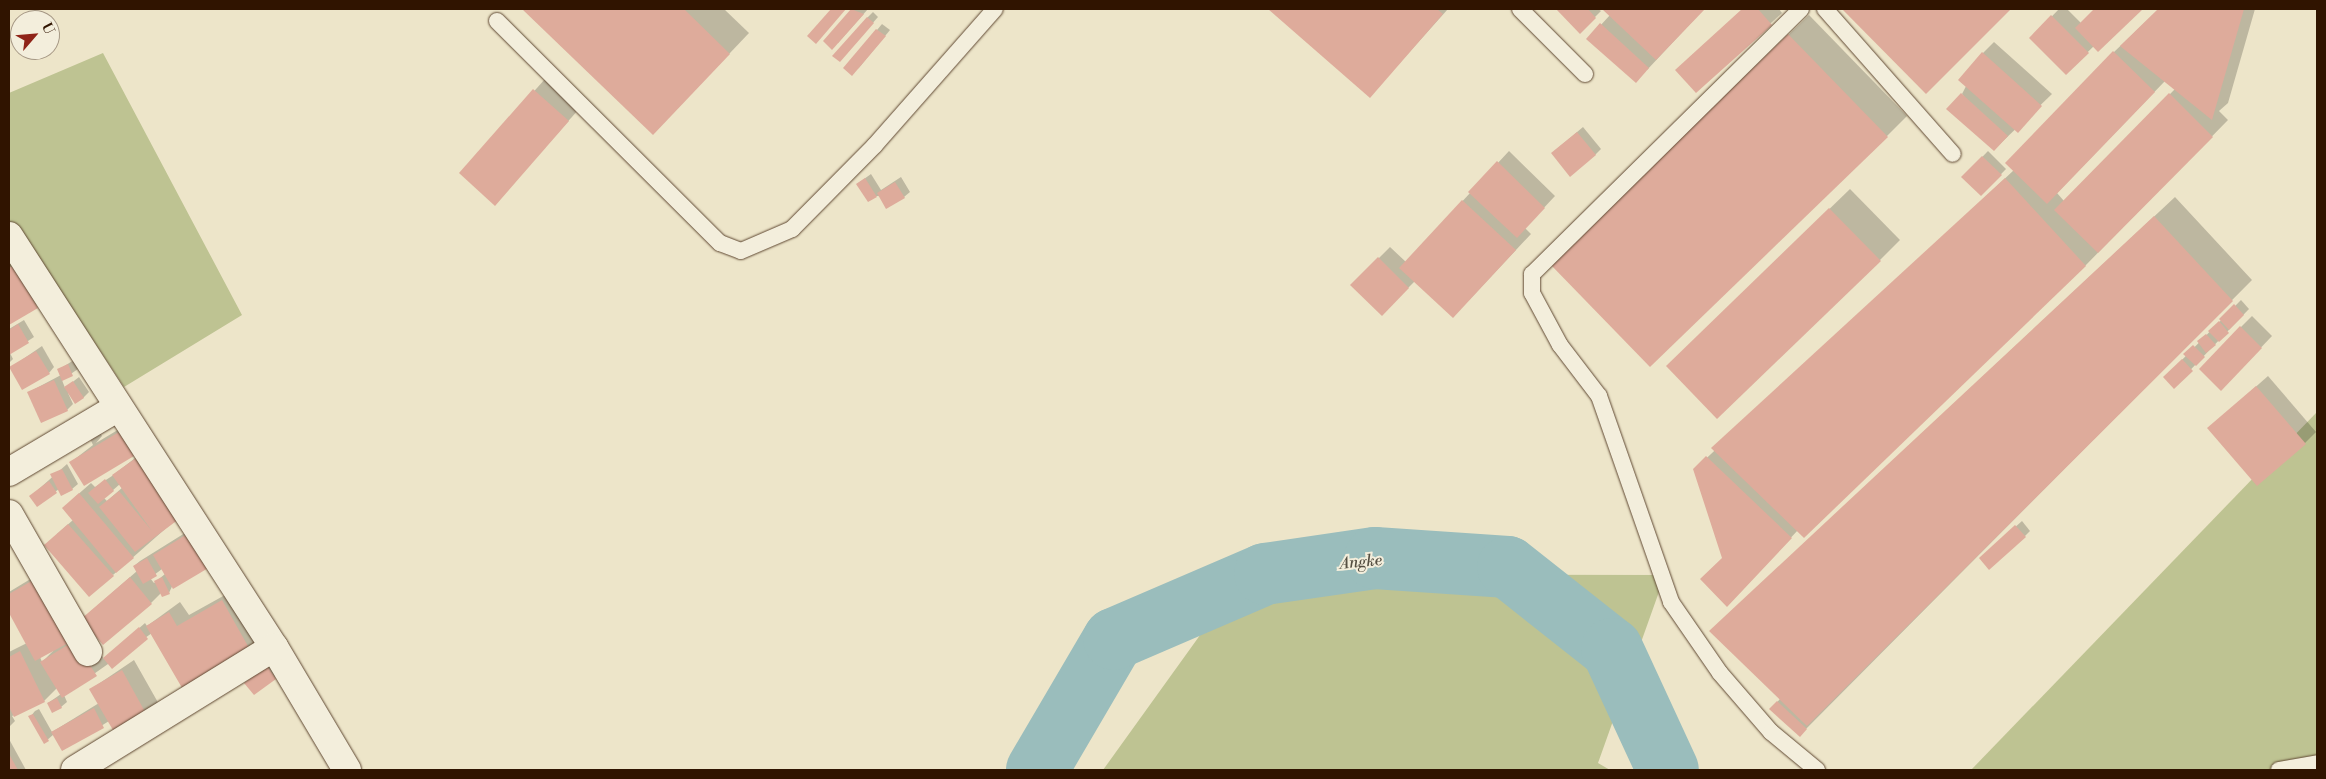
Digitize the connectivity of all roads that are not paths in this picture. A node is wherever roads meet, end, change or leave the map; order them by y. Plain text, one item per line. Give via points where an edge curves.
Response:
1 (995, 9) edge
2 (1520, 9) edge
3 (1801, 9) edge
4 (1824, 9) edge
5 (497, 21) dead end
6 (1585, 74) dead end
7 (1953, 154) dead end
8 (9, 236) edge
9 (117, 408) junction
10 (9, 472) edge
11 (9, 514) edge
12 (274, 647) junction
13 (88, 652) dead end
14 (2317, 763) edge
15 (75, 770) edge
16 (347, 770) edge
17 (1817, 770) edge
18 (2279, 770) edge

1 - 5 lane via 875,145 792,229 741,251 720,243
2 - 6 lane
3 - 17 lane via 1532,274 1532,293 1560,345 1598,396 1671,602 1720,673 1771,732
4 - 7 lane
8 - 9 street
9 - 10 street
9 - 12 street
11 - 13 street
12 - 15 street
12 - 16 street
14 - 18 lane

